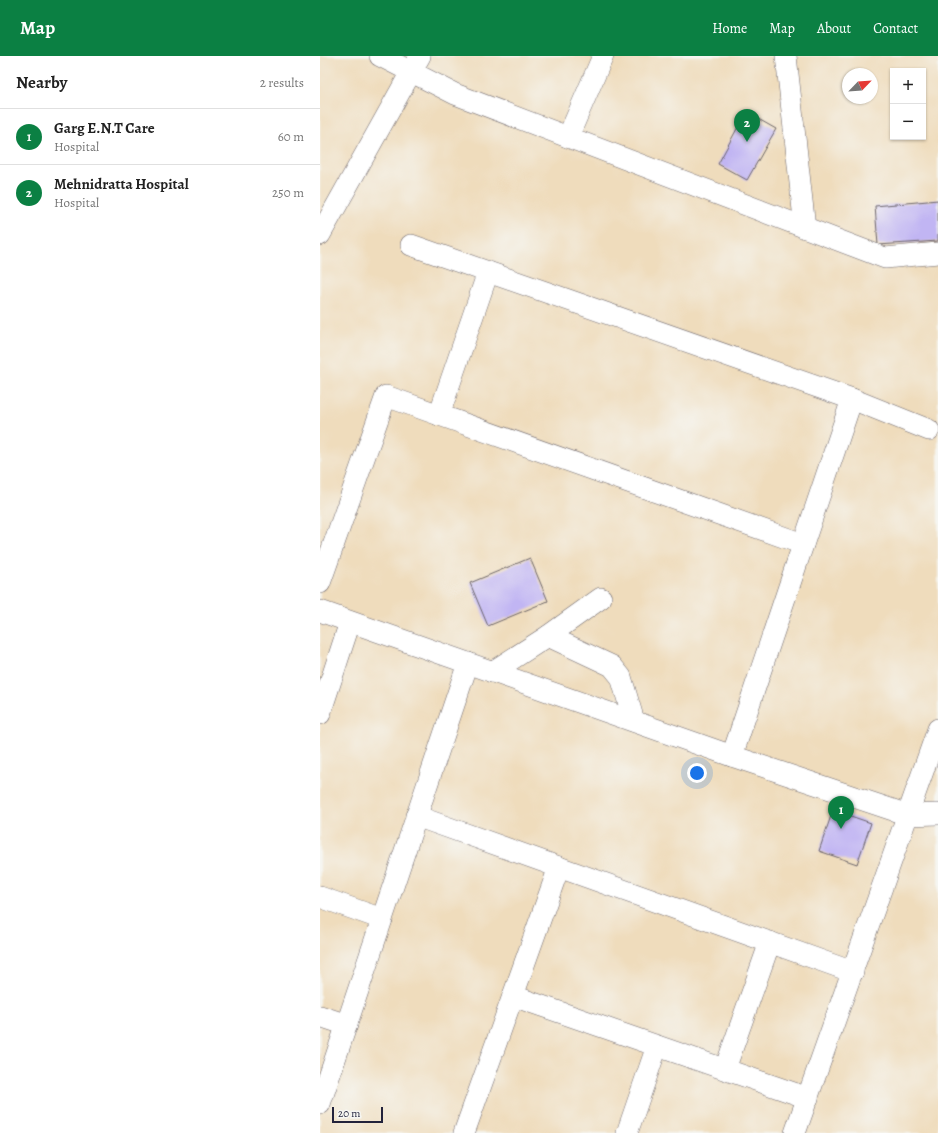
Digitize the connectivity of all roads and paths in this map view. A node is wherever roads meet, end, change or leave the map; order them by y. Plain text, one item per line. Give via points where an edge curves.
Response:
1 (380, 56) edge
2 (603, 56) edge
3 (786, 56) edge
4 (415, 64) edge
5 (568, 137) junction
6 (805, 228) junction
7 (320, 235) edge
8 (411, 244) dead end
9 (938, 253) edge
10 (488, 272) junction
11 (852, 399) junction
12 (439, 415) junction
13 (928, 430) dead end
14 (803, 544) junction
15 (320, 583) edge
16 (601, 598) dead end
17 (320, 611) edge
18 (350, 622) junction
19 (548, 636) junction
20 (468, 663) junction
21 (492, 672) junction
22 (320, 714) edge
23 (634, 721) junction
24 (938, 729) edge
25 (732, 756) junction
26 (938, 814) edge
27 (908, 815) junction
28 (416, 816) junction
29 (559, 867) junction
30 (320, 897) edge
31 (382, 919) junction
32 (770, 942) junction
33 (853, 972) junction
34 (513, 996) junction
35 (320, 1016) edge
36 (347, 1025) junction
37 (657, 1046) junction
38 (726, 1069) junction
39 (808, 1098) junction
40 (320, 1104) edge
41 (464, 1133) edge
42 (627, 1133) edge
43 (795, 1133) edge

1 - 4 street
2 - 5 street
3 - 6 street
4 - 5 street via 455,94
4 - 7 street
5 - 6 street
6 - 9 street via 884,258
8 - 10 street
10 - 11 street
10 - 12 street
11 - 13 street
11 - 14 street
12 - 14 street
12 - 15 street via 386,396
14 - 25 street
16 - 19 street
17 - 18 street
18 - 20 street
18 - 22 street
19 - 21 street
19 - 23 street via 612,666 621,677
20 - 21 street
20 - 28 street
21 - 23 street
23 - 25 street
24 - 27 street
25 - 27 street
26 - 27 street
27 - 33 street
28 - 29 street
28 - 31 street
29 - 32 street
29 - 34 street
30 - 31 street
31 - 36 street
32 - 33 street
32 - 38 street
33 - 39 street
34 - 37 street
34 - 41 street
35 - 36 street
36 - 40 street
37 - 38 street
37 - 42 street
38 - 39 street
39 - 43 street

